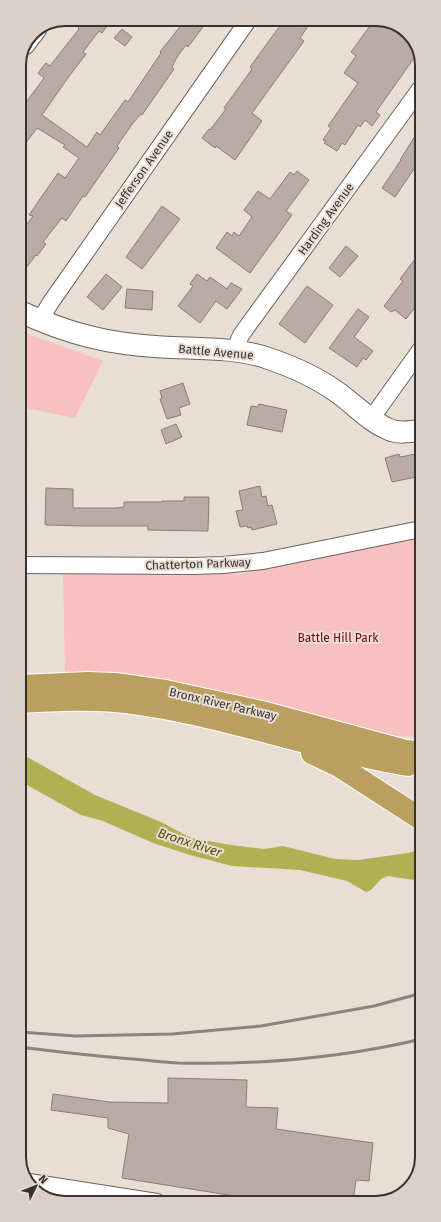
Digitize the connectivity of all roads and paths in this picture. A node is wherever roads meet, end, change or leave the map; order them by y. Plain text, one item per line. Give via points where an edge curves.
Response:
1 (244, 26) edge
2 (415, 96) edge
3 (26, 314) edge
4 (40, 320) junction
5 (234, 351) junction
6 (415, 357) edge
7 (371, 419) junction
8 (415, 431) edge
9 (415, 530) edge
10 (26, 565) edge
11 (26, 686) edge
12 (26, 702) edge
13 (252, 728) junction
14 (348, 735) junction
15 (415, 741) edge
16 (415, 753) edge
17 (415, 766) edge
18 (415, 815) edge
19 (36, 1183) edge
20 (119, 1196) edge

1 - 4 street, Jefferson Avenue
2 - 5 street, Harding Avenue via 241,335
3 - 4 street, Battle Avenue
4 - 5 street, Battle Avenue via 82,336 119,343
5 - 7 street, Battle Avenue via 254,354 299,371 336,391
6 - 7 street
7 - 8 street, Battle Avenue via 394,431
9 - 10 street, Chatterton Parkway via 243,564
11 - 14 highway, Bronx River Parkway via 88,683 140,687 215,701
12 - 13 highway, Bronx River Parkway via 124,702 176,710
13 - 17 highway, Bronx River Parkway
13 - 18 highway via 339,766
14 - 15 highway
14 - 16 highway, Bronx River Parkway
19 - 20 street

